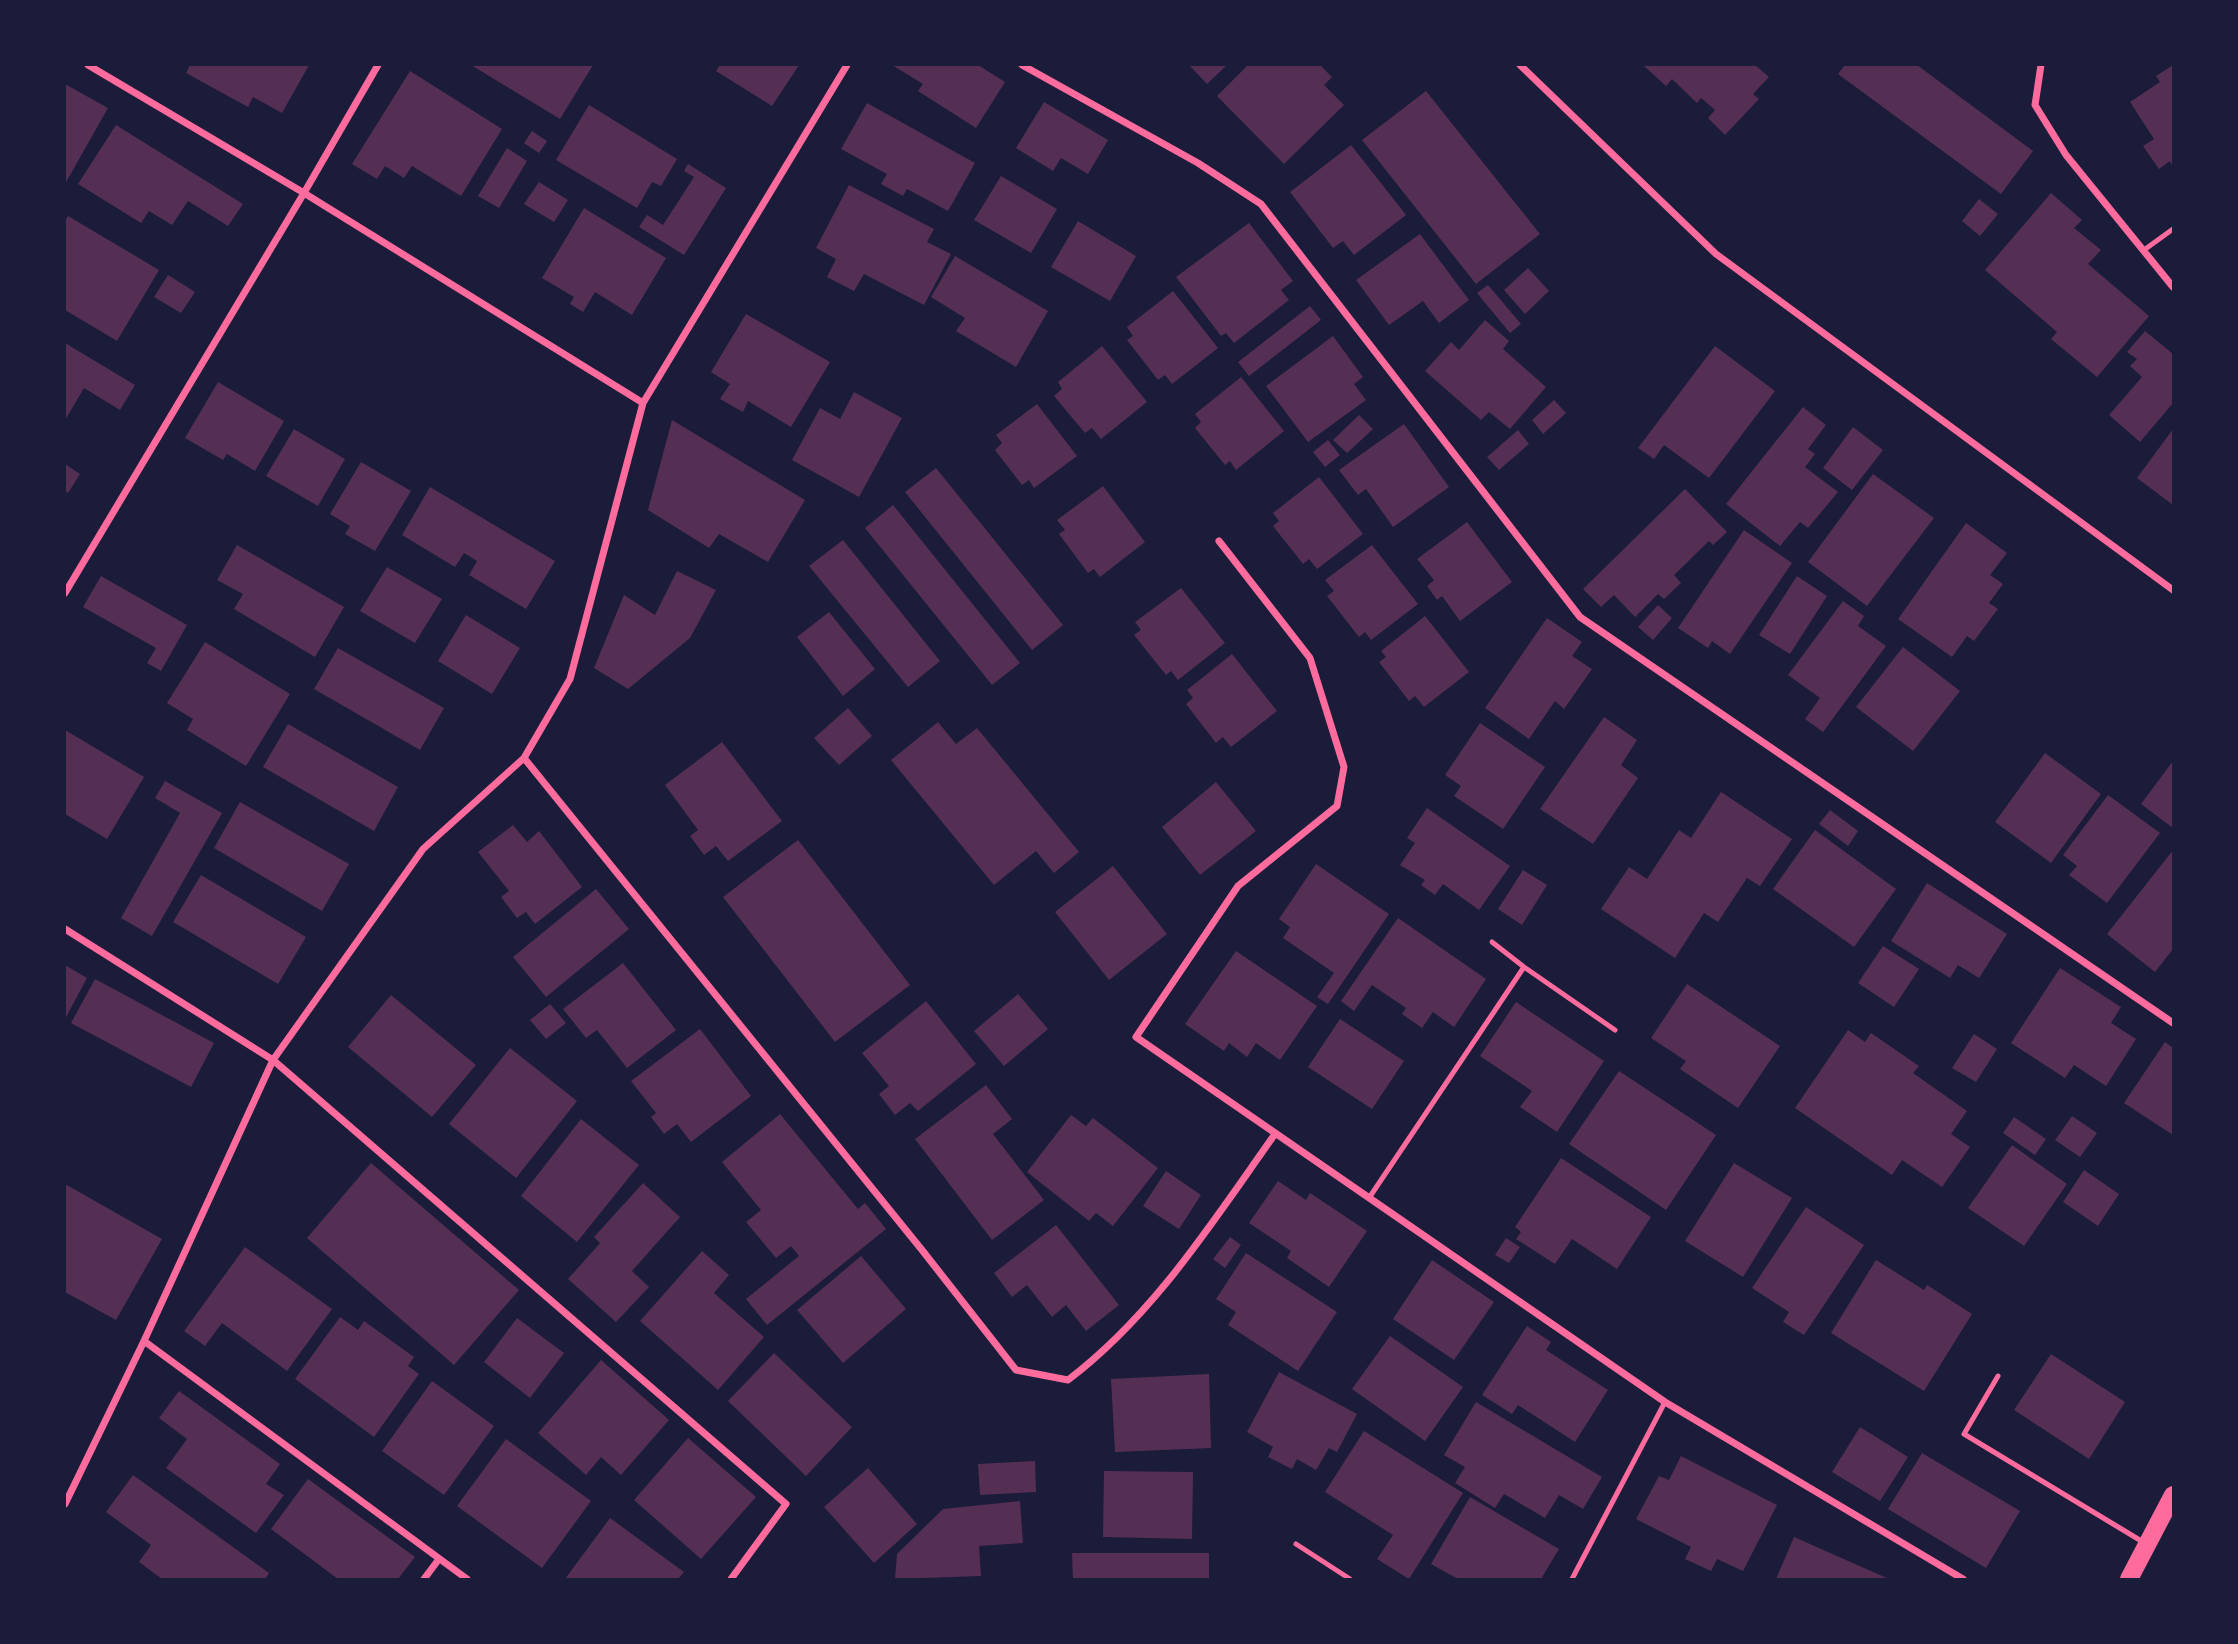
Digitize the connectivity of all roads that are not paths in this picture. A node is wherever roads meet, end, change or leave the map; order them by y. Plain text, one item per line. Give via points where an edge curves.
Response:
1 (88, 65) edge
2 (378, 65) edge
3 (847, 65) edge
4 (1022, 65) edge
5 (1520, 65) edge
6 (2041, 65) edge
7 (304, 193) junction
8 (2173, 229) edge
9 (2144, 250) junction
10 (2173, 287) edge
11 (643, 403) junction
12 (1219, 541) dead end
13 (2173, 590) edge
14 (65, 593) edge
15 (524, 758) junction
16 (65, 929) edge
17 (1492, 942) dead end
18 (1524, 967) junction
19 (2173, 1023) edge
20 (1615, 1030) dead end
21 (272, 1060) junction
22 (1275, 1134) junction
23 (1369, 1198) junction
24 (144, 1341) junction
25 (1998, 1376) dead end
26 (1665, 1402) junction
27 (2173, 1495) edge
28 (65, 1504) edge
29 (1297, 1544) dead end
30 (2147, 1544) junction
31 (439, 1559) junction
32 (424, 1579) edge
33 (467, 1579) edge
34 (731, 1579) edge
35 (1350, 1579) edge
36 (1572, 1579) edge
37 (1963, 1579) edge
38 (2129, 1579) edge

1 - 7 street
2 - 7 street
3 - 11 street
4 - 19 street via 1198,163 1261,204 1580,617
5 - 13 street via 1716,254
6 - 9 street via 2035,106 2066,155
7 - 11 street
7 - 14 street
8 - 9 lane
9 - 10 street
11 - 15 street via 570,679
12 - 22 street via 1310,658 1345,767 1337,806 1238,886 1136,1037
15 - 21 street via 424,849
15 - 22 street via 1016,1370 1068,1380 1094,1360 1172,1278
16 - 21 street
17 - 18 lane
18 - 20 lane
18 - 23 lane
21 - 24 street
21 - 34 street via 786,1504
22 - 23 street
23 - 26 street
24 - 28 street
24 - 31 street
25 - 30 lane via 1964,1434
26 - 36 lane
26 - 37 street
27 - 30 main road
29 - 35 lane
30 - 38 main road
31 - 32 street
31 - 33 street

